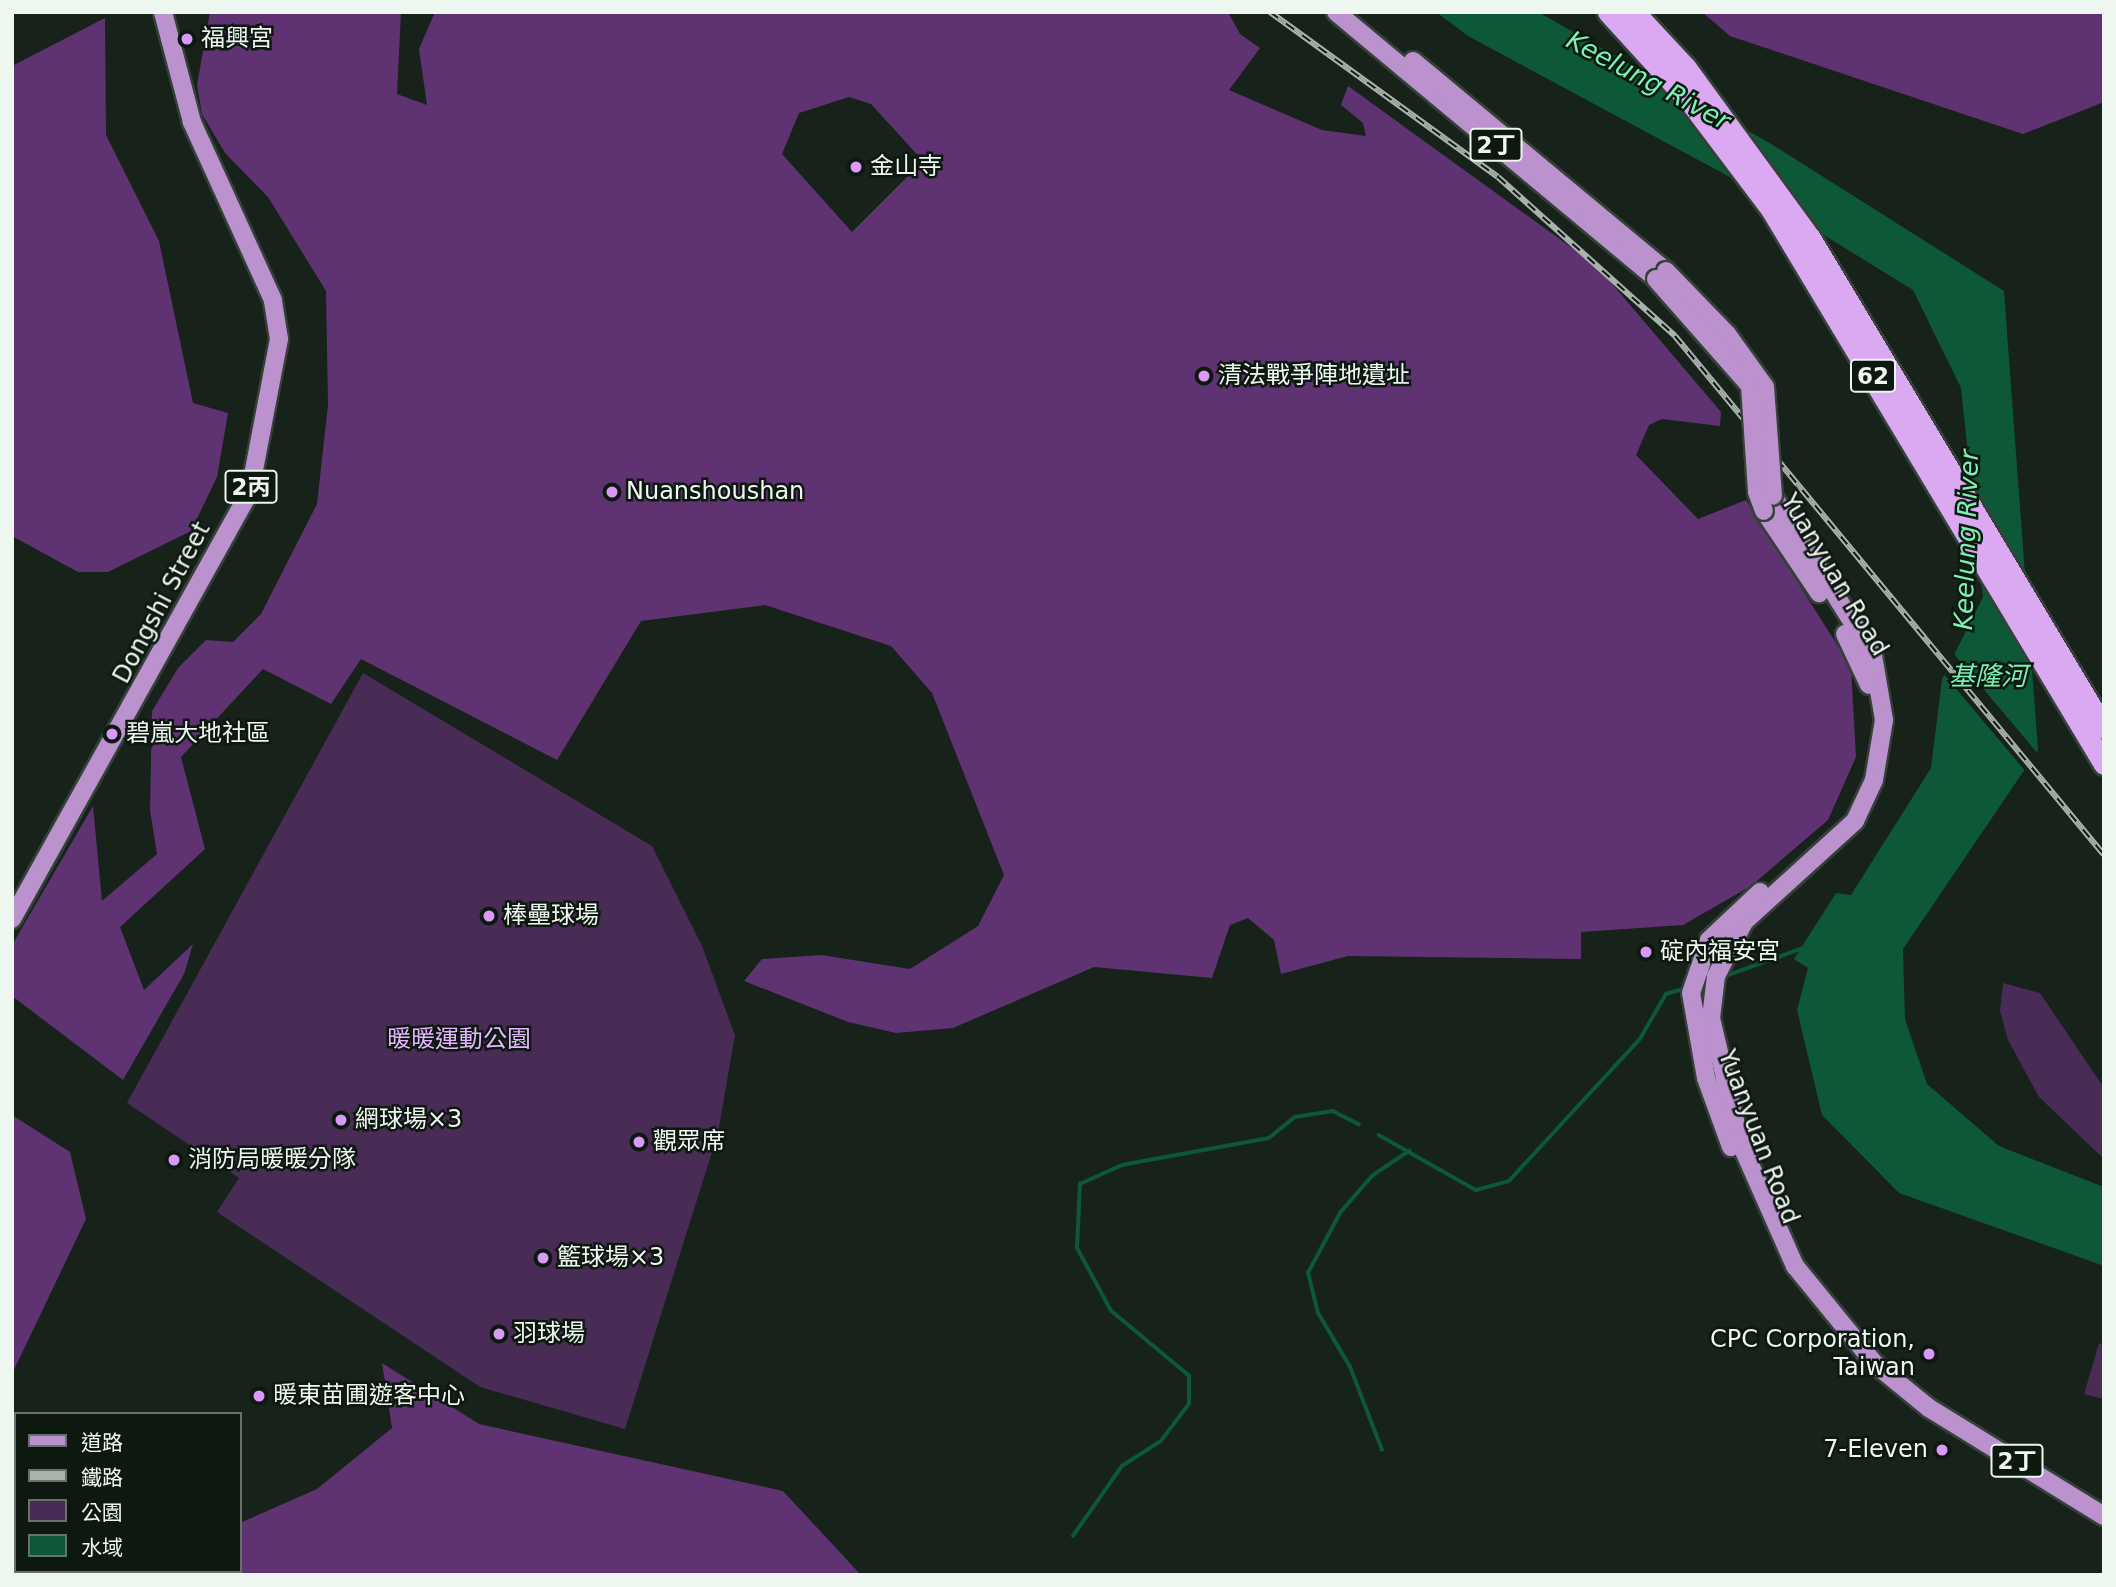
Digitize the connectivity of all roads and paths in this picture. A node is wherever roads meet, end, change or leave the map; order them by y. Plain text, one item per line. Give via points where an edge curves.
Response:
1 (163, 12) edge
2 (1336, 12) edge
3 (1354, 12) edge
4 (1608, 12) edge
5 (1634, 12) edge
6 (1661, 275) junction
7 (2104, 728) edge
8 (2104, 764) edge
9 (12, 919) edge
10 (2104, 1516) edge

1 - 9 main road, Dongshi Street / 2丙 via 192,122 273,300 279,340 250,491
2 - 6 main road, Yuanyuan Road / 2丁
3 - 6 main road, Yuanyuan Road / 2丁
4 - 8 highway, 62 via 1691,103 1771,209
5 - 7 highway, 62 via 1695,79 1810,239
6 - 10 main road, Yuanyuan Road / 2丁, bridge via 1750,386 1754,466 1769,504 1864,666 1872,737 1864,779 1845,817 1704,947 1693,977 1693,1026 1725,1131 1782,1262 1852,1352 1905,1399 1929,1408

